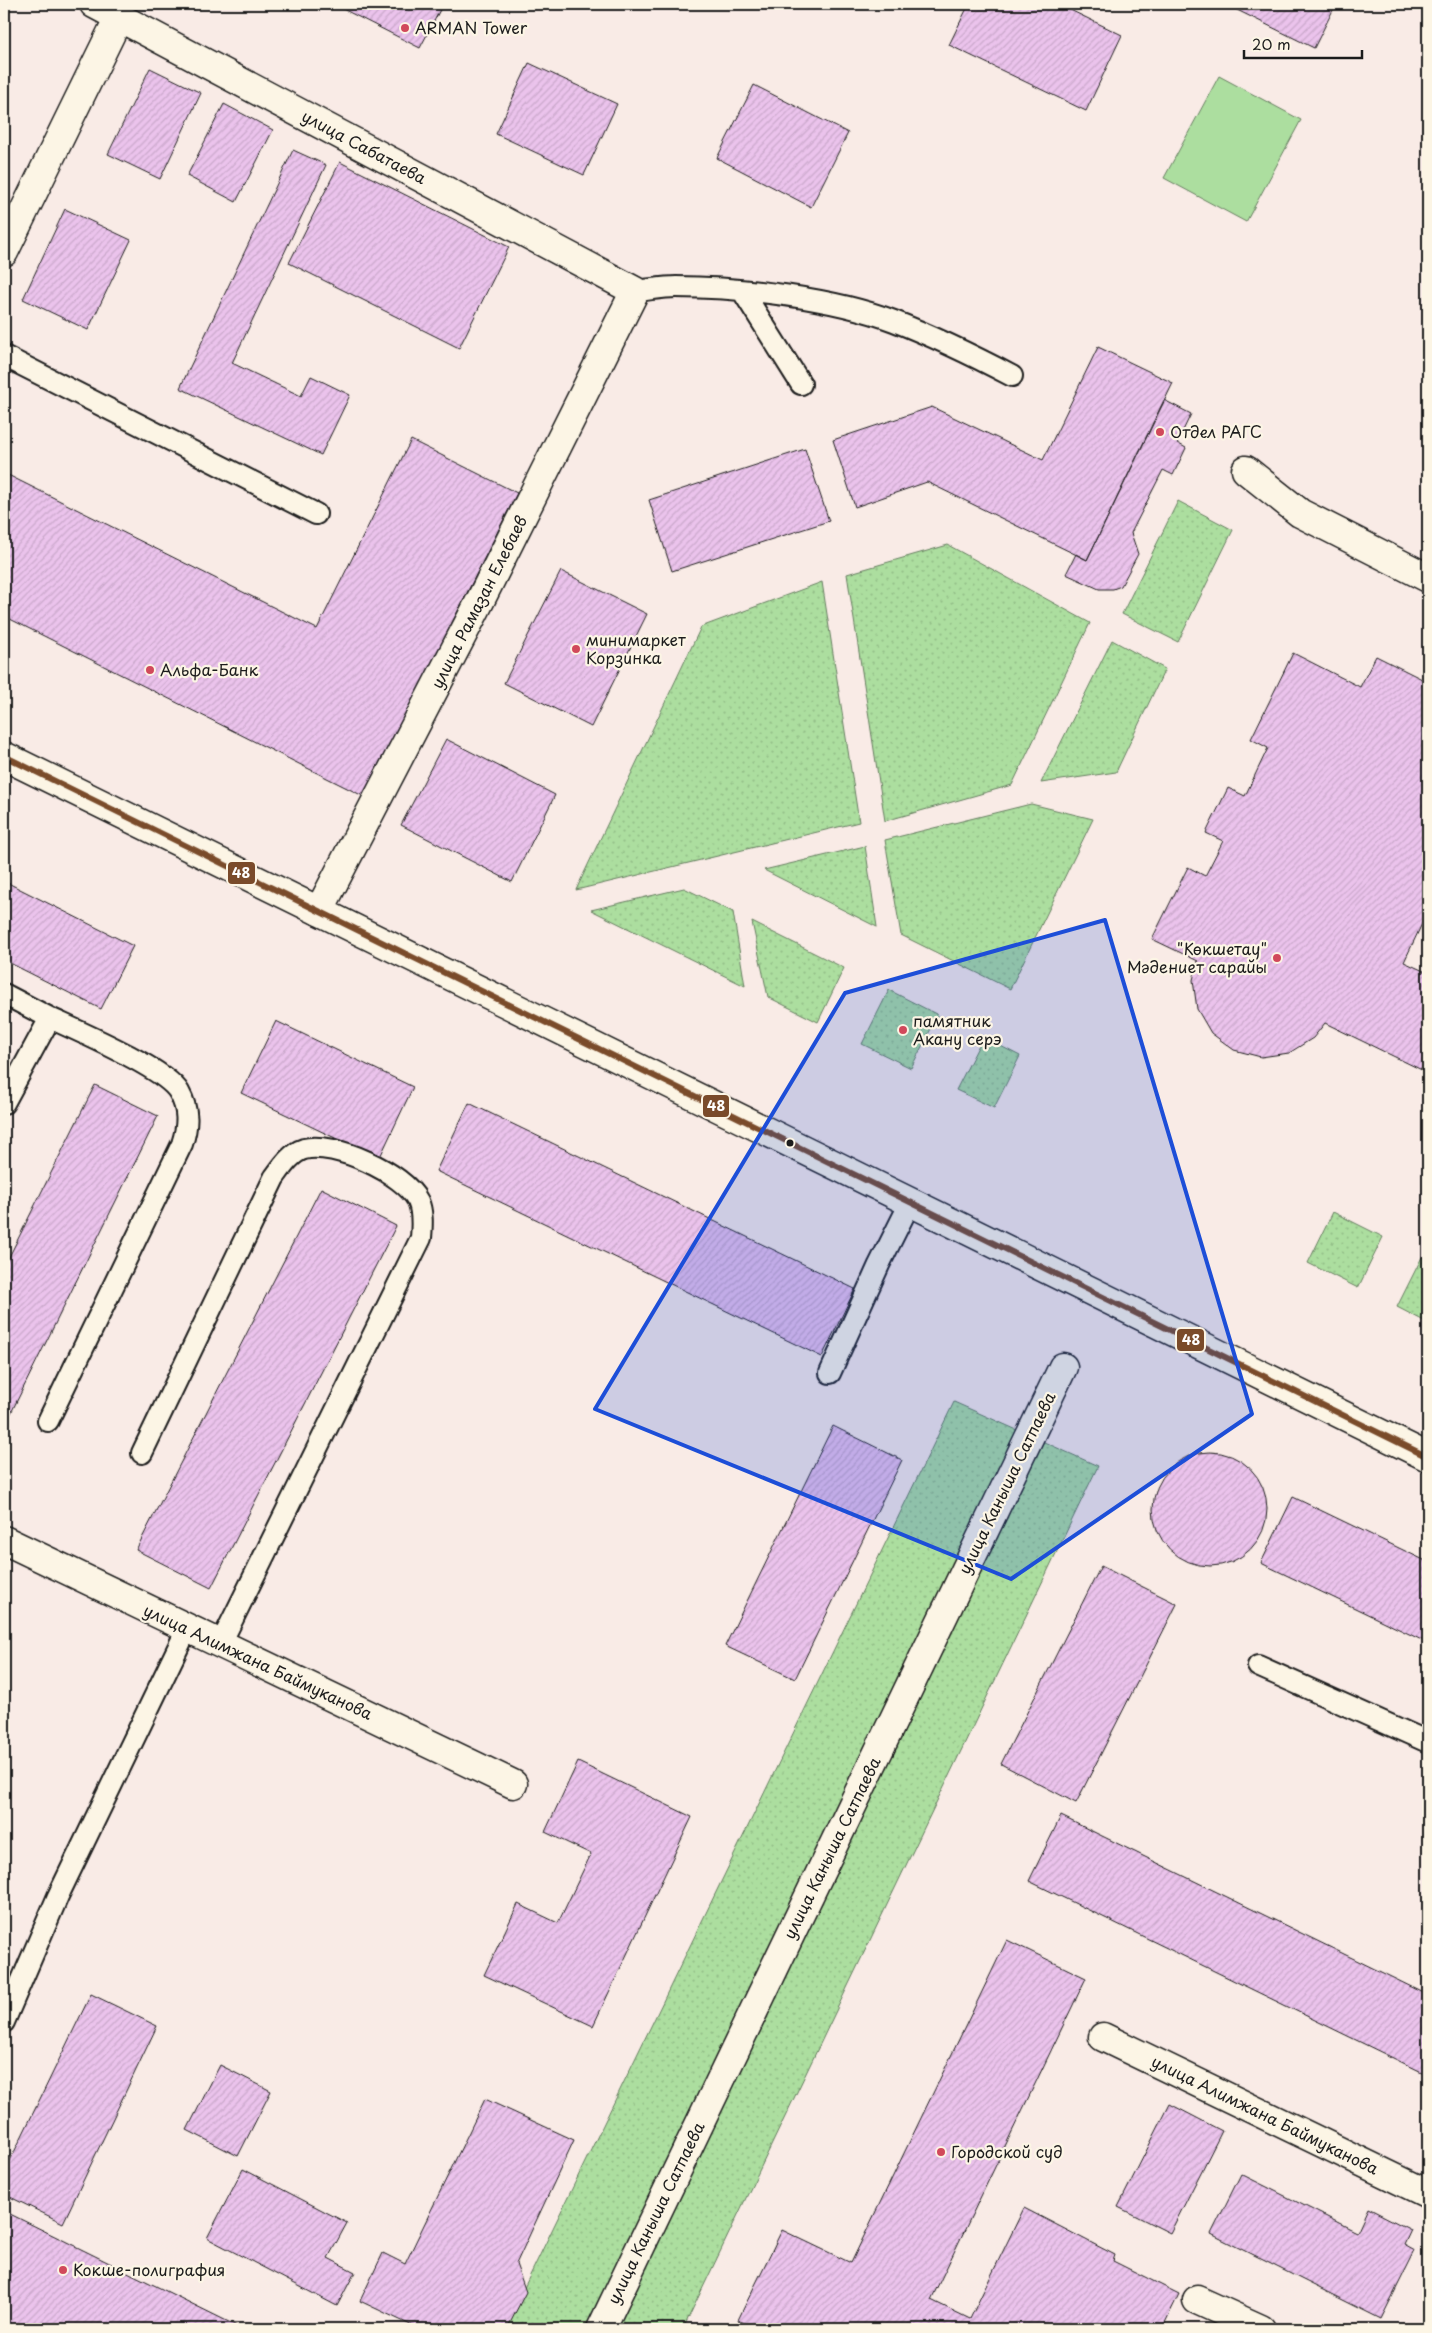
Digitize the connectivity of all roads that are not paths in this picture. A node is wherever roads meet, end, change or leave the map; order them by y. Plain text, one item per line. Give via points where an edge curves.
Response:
1 (94, 4) edge
2 (120, 17) junction
3 (4, 252) edge
4 (635, 291) junction
5 (743, 292) junction
6 (4, 356) edge
7 (1012, 376) dead end
8 (801, 384) dead end
9 (1246, 470) dead end
10 (316, 514) dead end
11 (1428, 578) edge
12 (4, 756) edge
13 (319, 911) junction
14 (4, 994) edge
15 (50, 1018) junction
16 (4, 1103) edge
17 (910, 1204) junction
18 (1062, 1367) dead end
19 (830, 1373) dead end
20 (48, 1421) dead end
21 (142, 1453) dead end
22 (1428, 1457) edge
23 (4, 1540) edge
24 (187, 1629) junction
25 (221, 1643) junction
26 (1258, 1666) dead end
27 (1428, 1742) edge
28 (513, 1784) dead end
29 (4, 2022) edge
30 (1103, 2037) dead end
31 (1428, 2194) edge
32 (1198, 2300) dead end
33 (601, 2329) edge
34 (1261, 2329) edge

1 - 2 street, улица Сабатаева
2 - 3 street
2 - 4 street, улица Сабатаева
4 - 5 lane via 676,287
4 - 13 street, улица Рамазан Елебаев
5 - 7 lane via 820,301 893,320 955,346
5 - 8 lane
6 - 10 lane
9 - 11 street via 1300,513
12 - 13 street
13 - 17 street
14 - 15 lane
15 - 16 lane
15 - 20 lane via 139,1062 170,1082 179,1092 187,1110 187,1128
17 - 19 lane
17 - 22 street
18 - 33 street, улица Каныша Сатпаева
21 - 25 lane via 274,1178 286,1161 302,1150 321,1147 343,1151 407,1186 418,1201 421,1238
23 - 24 street, улица Алимжана Баймуканова
24 - 25 street, улица Алимжана Баймуканова
24 - 29 lane via 58,1896
25 - 28 street, улица Алимжана Баймуканова
26 - 27 lane
30 - 31 street, улица Алимжана Баймуканова
32 - 34 street

